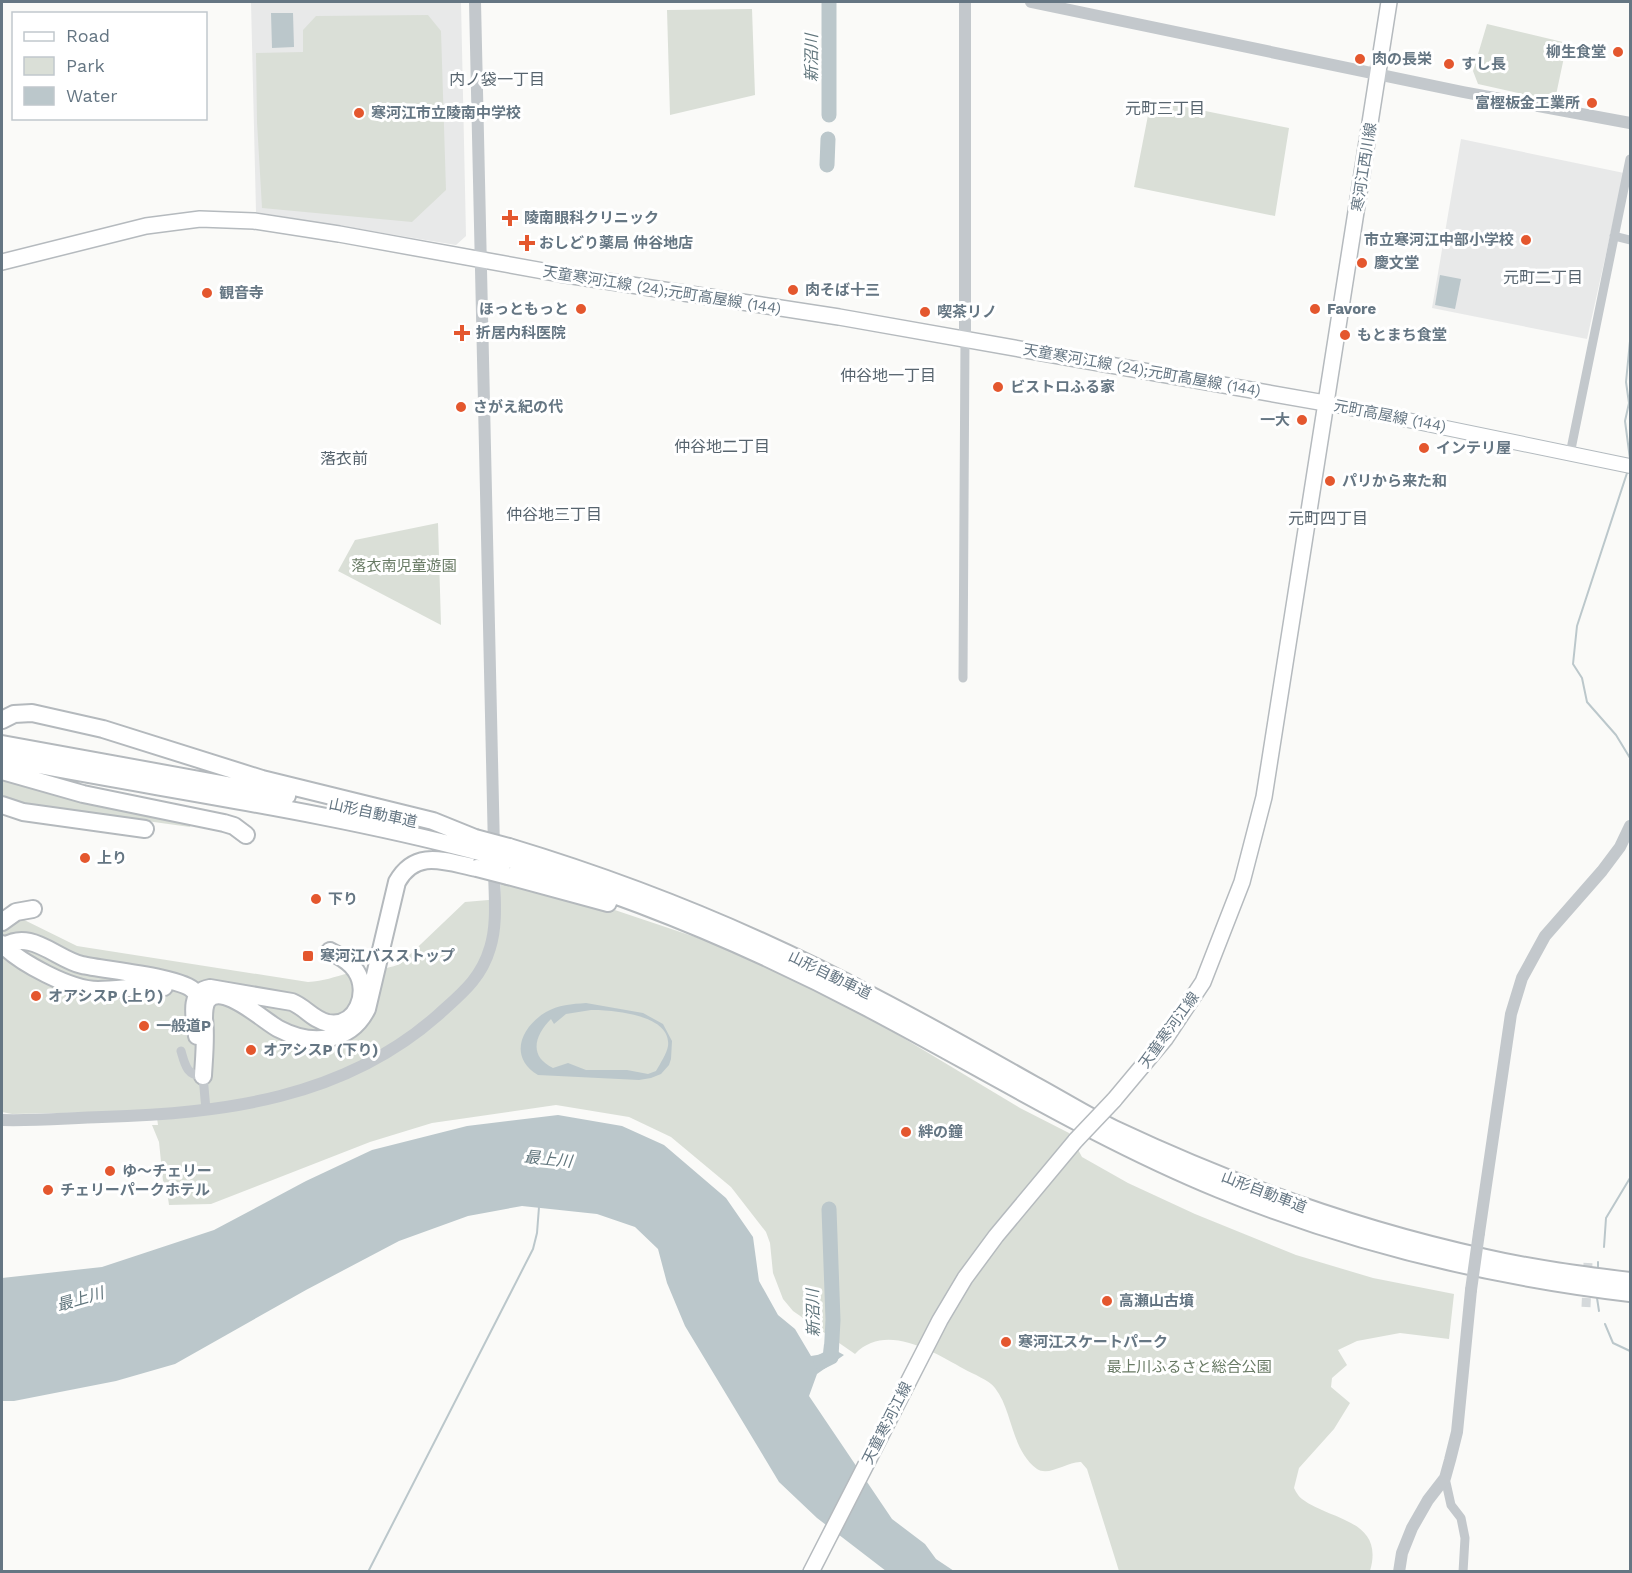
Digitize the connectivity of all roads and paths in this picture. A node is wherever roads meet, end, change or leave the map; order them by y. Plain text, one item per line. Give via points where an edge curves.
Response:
1 (475, 2) edge
2 (965, 2) edge
3 (1031, 2) edge
4 (1389, 2) edge
5 (1379, 74) junction
6 (1630, 123) edge
7 (1630, 159) edge
8 (1614, 236) junction
9 (1630, 240) edge
10 (482, 261) junction
11 (2, 262) edge
12 (965, 340) junction
13 (1325, 403) junction
14 (1570, 454) junction
15 (1630, 466) edge
16 (963, 678) dead end
17 (2, 720) edge
18 (2, 744) edge
19 (2, 758) edge
20 (2, 771) edge
21 (2, 805) edge
22 (1630, 826) edge
23 (145, 830) dead end
24 (246, 836) dead end
25 (476, 844) junction
26 (508, 861) junction
27 (33, 909) dead end
28 (2, 922) edge
29 (2, 946) edge
30 (330, 951) dead end
31 (816, 974) junction
32 (838, 985) junction
33 (197, 995) junction
34 (204, 1019) junction
35 (197, 1036) junction
36 (181, 1051) dead end
37 (203, 1076) junction
38 (206, 1110) junction
39 (2, 1120) edge
40 (1630, 1281) edge
41 (1630, 1293) edge
42 (1445, 1478) junction
43 (812, 1571) edge
44 (1399, 1572) edge
45 (1463, 1572) edge

1 - 10 street
2 - 12 street
3 - 5 street
4 - 5 main road, 寒河江西川線
5 - 6 street
5 - 13 main road, 寒河江西川線
7 - 8 street
8 - 9 street
8 - 14 street
10 - 11 main road, 天童寒河江線 (24);元町高屋線 (144) via 265,222 200,219 146,226
10 - 12 main road, 天童寒河江線 (24);元町高屋線 (144)
10 - 38 street via 493,809 494,929 490,949 476,980 424,1027 395,1047 313,1088
12 - 13 main road, 天童寒河江線 (24);元町高屋線 (144)
12 - 16 street
13 - 14 main road, 元町高屋線 (144)
13 - 43 main road, 天童寒河江線, bridge via 1264,797 1242,882 1203,982 1165,1039 965,1278
14 - 15 main road, 元町高屋線 (144)
17 - 25 highway via 22,713 74,722 262,779 433,821
18 - 25 highway, 山形自動車道 via 386,815
19 - 25 highway, 山形自動車道
20 - 24 highway via 93,796 224,823
21 - 23 highway via 23,812
22 - 42 street, bridge via 1602,871 1545,936 1522,978 1511,1014 1471,1290 1457,1432
25 - 26 highway, 山形自動車道, bridge
26 - 31 highway, 山形自動車道 via 628,900
26 - 31 highway, 山形自動車道 via 562,863 685,908
26 - 34 highway, bridge via 477,868 429,859 414,863 402,873 394,891 367,1009 348,1032 329,1038 299,1037 280,1030 240,1002 217,996 207,1002
27 - 28 highway via 16,912
29 - 33 highway via 34,943 79,964 184,983
29 - 35 highway via 57,979 77,986 97,990 171,988 188,1001
30 - 33 highway via 355,968 362,984 357,1010 345,1021 320,1021 292,1002 216,988
31 - 32 highway, 山形自動車道
32 - 40 highway, 山形自動車道 via 1111,1127 1274,1197 1424,1244 1490,1259
32 - 41 highway, 山形自動車道 via 1103,1136 1218,1189 1331,1230 1422,1257 1577,1287
33 - 34 highway
33 - 35 highway
34 - 37 highway
35 - 37 highway
36 - 37 street via 190,1073
37 - 38 street
38 - 39 street
42 - 44 street via 1412,1528
42 - 45 street via 1465,1538

